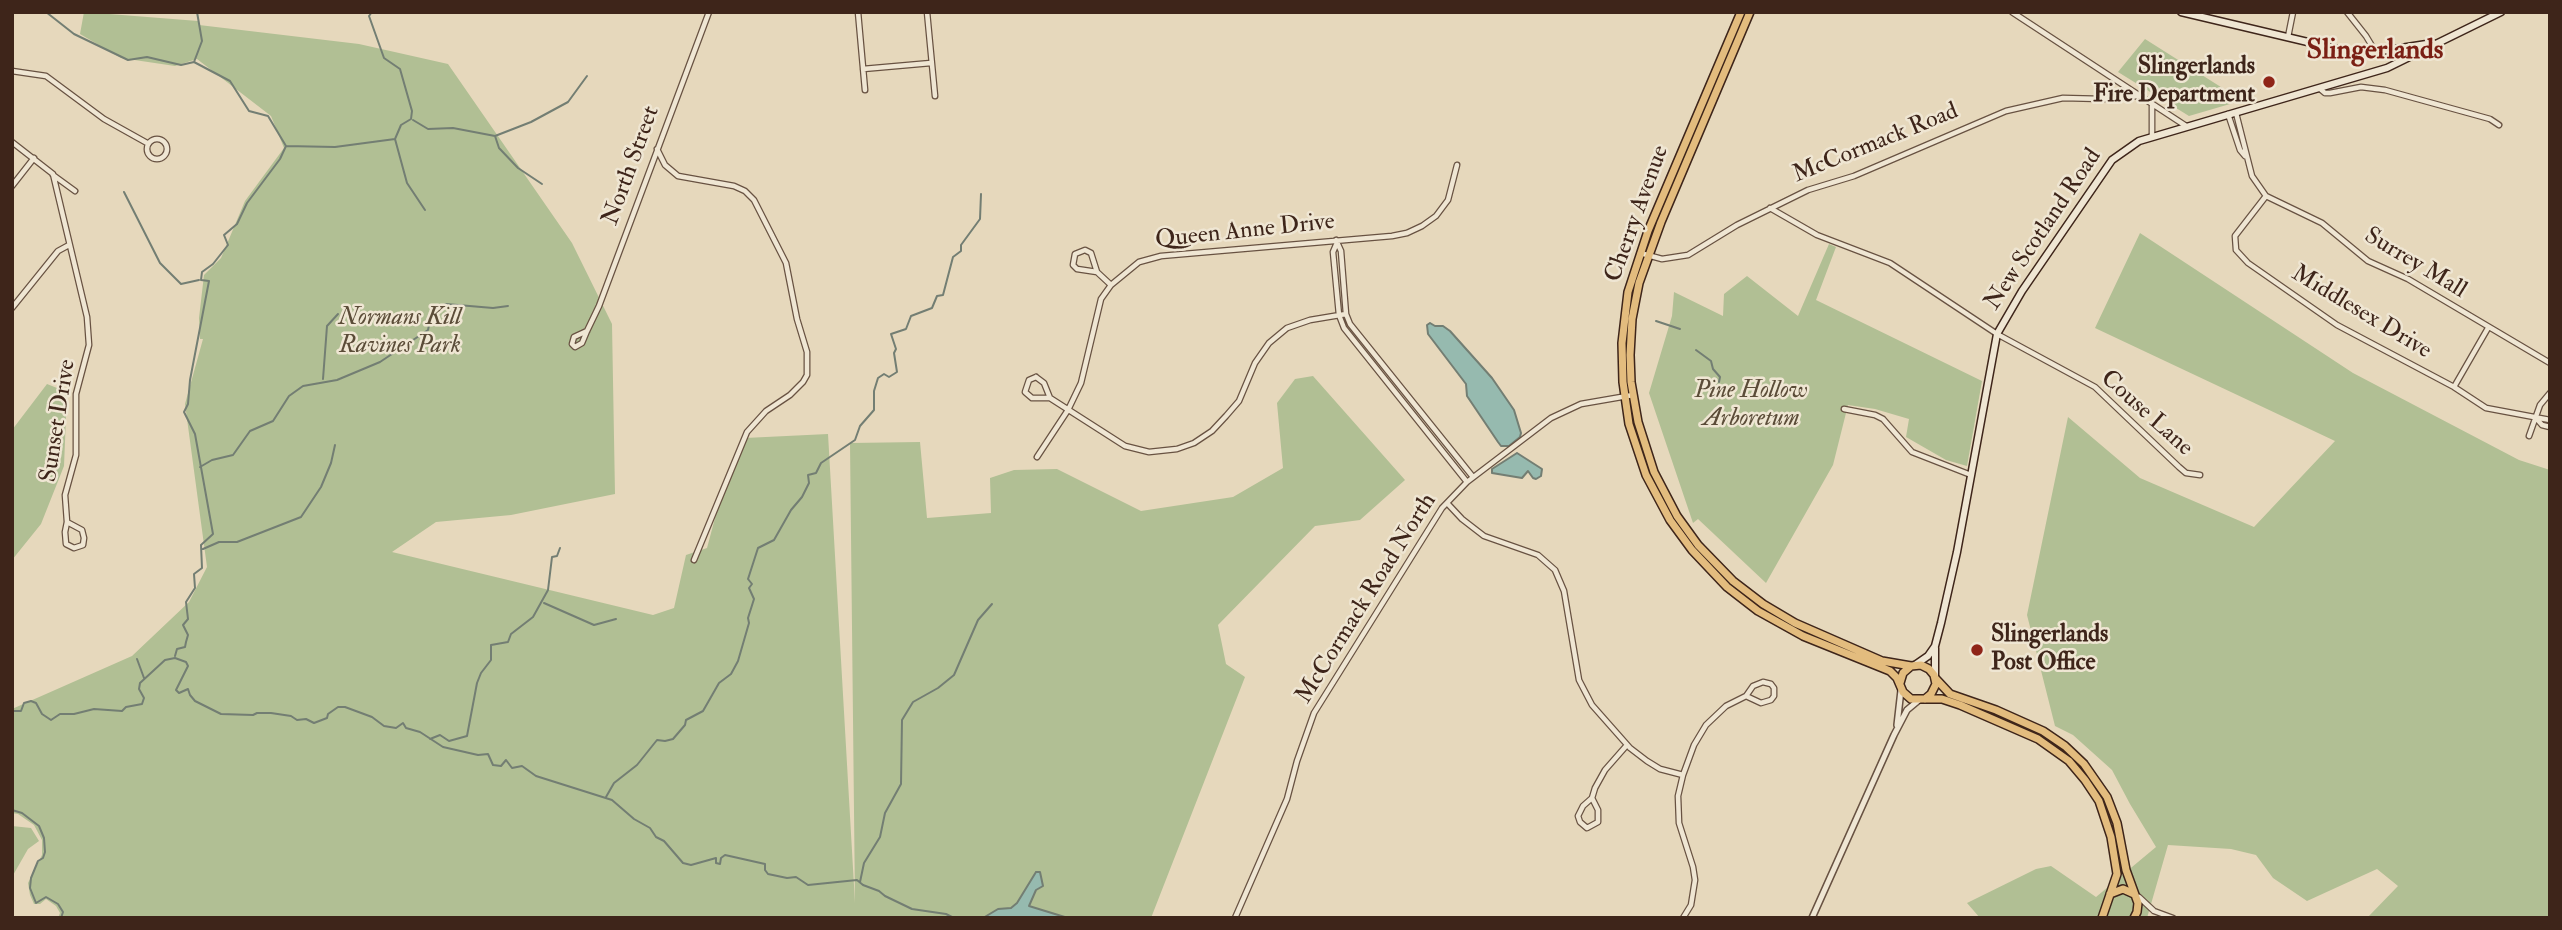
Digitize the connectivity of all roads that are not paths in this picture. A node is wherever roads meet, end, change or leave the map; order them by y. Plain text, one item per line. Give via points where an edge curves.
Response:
1 (709, 12) edge
2 (858, 12) edge
3 (927, 12) edge
4 (1741, 12) edge
5 (1750, 12) edge
6 (2012, 12) edge
7 (2181, 12) edge
8 (2293, 12) edge
9 (2347, 12) edge
10 (2501, 12) edge
11 (2288, 37) junction
12 (2438, 43) junction
13 (2375, 52) junction
14 (931, 63) junction
15 (863, 69) junction
16 (12, 71) edge
17 (2319, 88) junction
18 (864, 90) dead end
19 (935, 96) dead end
20 (2138, 96) junction
21 (2152, 105) junction
22 (2232, 113) junction
23 (2499, 125) dead end
24 (2187, 127) junction
25 (2152, 137) junction
26 (12, 142) edge
27 (147, 143) junction
28 (657, 149) junction
29 (34, 158) junction
30 (1457, 165) dead end
31 (53, 174) junction
32 (12, 186) edge
33 (75, 191) dead end
34 (2266, 196) junction
35 (1770, 208) junction
36 (1336, 242) junction
37 (69, 244) junction
38 (1644, 254) junction
39 (1097, 272) junction
40 (1111, 285) junction
41 (12, 308) edge
42 (1346, 314) junction
43 (1339, 315) junction
44 (2488, 328) junction
45 (587, 331) dead end
46 (1997, 334) junction
47 (2550, 363) edge
48 (1395, 382) junction
49 (1389, 386) junction
50 (2454, 387) junction
51 (2550, 393) edge
52 (1629, 396) junction
53 (1050, 398) junction
54 (1844, 409) dead end
55 (1068, 410) junction
56 (2535, 417) junction
57 (2550, 420) edge
58 (2550, 427) edge
59 (1434, 430) junction
60 (1429, 435) junction
61 (2529, 436) dead end
62 (1037, 457) dead end
63 (1971, 475) junction
64 (2200, 475) dead end
65 (1473, 477) junction
66 (1467, 482) junction
67 (1447, 503) junction
68 (67, 522) junction
69 (694, 560) dead end
70 (1935, 646) junction
71 (1912, 666) junction
72 (1935, 678) junction
73 (1900, 685) junction
74 (1746, 696) junction
75 (1920, 700) junction
76 (1894, 735) junction
77 (1627, 745) junction
78 (1683, 775) junction
79 (1592, 799) junction
80 (2134, 895) junction
81 (2106, 902) junction
82 (1236, 918) edge
83 (1684, 918) edge
84 (1812, 918) edge
85 (2102, 918) edge
86 (2110, 918) edge
87 (2134, 918) edge
88 (2173, 918) edge

1 - 28 street, North Street
2 - 15 street
3 - 14 street
4 - 38 main road, Cherry Avenue
5 - 38 main road, Cherry Avenue
6 - 20 street
7 - 11 main road
8 - 11 street
9 - 13 street
10 - 12 main road, New Scotland Road
11 - 13 main road via 2339,50
12 - 13 main road
12 - 17 main road, New Scotland Road via 2387,68
14 - 15 street
14 - 19 street
15 - 18 street
16 - 27 street via 46,76 104,119
17 - 22 main road, New Scotland Road
17 - 23 street via 2325,93 2361,87 2385,90
20 - 21 street
20 - 35 street, McCormack Road via 2063,98 2006,111
21 - 24 street
21 - 25 street
22 - 24 main road, New Scotland Road
22 - 34 street via 2240,150
24 - 25 main road, New Scotland Road
25 - 46 main road, New Scotland Road via 2130,146 2104,170
26 - 29 street
27 - 27 street via 153,159 166,153 162,140
28 - 45 street, North Street
28 - 69 street via 665,165 678,176 734,186 754,200 786,263 807,352 803,382 747,432
29 - 31 street
29 - 32 street
30 - 36 street, Queen Anne Drive via 1448,201 1422,226 1392,236
31 - 33 street
31 - 37 street, Sunset Drive
34 - 44 street, Surrey Mall via 2322,223 2368,261 2408,279
34 - 50 street, Middlesex Drive via 2237,231 2238,254 2317,313
35 - 38 street, McCormack Road via 1688,255 1666,259
35 - 46 street, Couse Lane via 1817,235 1890,263
36 - 40 street, Queen Anne Drive via 1161,256 1139,262
36 - 42 street, Queen Anne Drive
36 - 43 street, Queen Anne Drive
37 - 41 street via 58,251
37 - 68 street, Sunset Drive via 90,337 76,394 76,455 65,495
38 - 52 main road, Cherry Avenue via 1631,281 1623,331
39 - 39 street via 1077,269 1075,254 1091,253
39 - 40 street
40 - 55 street, Queen Anne Drive via 1101,299 1081,383
42 - 43 street
42 - 48 street
43 - 49 street via 1343,328
43 - 55 street via 1287,328 1255,363 1239,401 1226,416 1212,431 1177,449 1149,453 1125,446
44 - 47 street, Surrey Mall
44 - 50 street
46 - 63 main road, New Scotland Road
46 - 64 street, Couse Lane via 2095,387 2186,473
48 - 49 street
48 - 59 street
49 - 60 street
50 - 56 street, Middlesex Drive via 2486,408
51 - 56 street
52 - 65 street, McCormack Road North via 1567,409
52 - 71 main road, Cherry Avenue via 1665,494 1691,536 1724,573 1795,623 1882,661
52 - 73 main road, Cherry Avenue via 1635,445 1651,486 1677,531 1709,569 1769,617 1816,642 1890,671
53 - 53 street via 1029,396 1025,388 1029,380 1040,377
53 - 55 street
54 - 63 street via 1883,419 1912,452
55 - 62 street, Queen Anne Drive
56 - 57 street, Middlesex Drive
56 - 58 street, Middlesex Drive
56 - 61 street
59 - 60 street
59 - 65 street
60 - 66 street
63 - 70 main road, New Scotland Road
65 - 66 street, McCormack Road North
66 - 67 street, McCormack Road North
67 - 77 street via 1484,536 1538,555 1555,570 1564,591 1579,680 1592,705
67 - 82 street, McCormack Road North via 1314,713 1287,799
68 - 68 street, Sunset Drive via 66,544 74,548 83,545 82,530
70 - 71 main road
70 - 72 main road, New Scotland Road
71 - 72 main road via 1925,667
71 - 73 main road via 1903,673
72 - 75 main road via 1934,690
72 - 80 main road via 1950,694 2043,731 2084,764 2113,810
73 - 75 main road via 1906,696
73 - 76 street
74 - 74 street via 1768,702 1774,688 1768,682 1760,683
74 - 78 street via 1726,706 1706,725
75 - 76 street via 1907,710
75 - 81 main road via 1951,701 2026,734 2077,770 2099,801 2111,837 2117,874
76 - 84 street
77 - 78 street via 1660,769
77 - 79 street via 1605,770
78 - 83 street via 1679,823 1695,880
79 - 79 street via 1598,822 1587,828 1578,816
80 - 81 main road via 2118,890
80 - 87 main road via 2139,907
80 - 88 street via 2154,911
81 - 85 main road
81 - 86 main road

